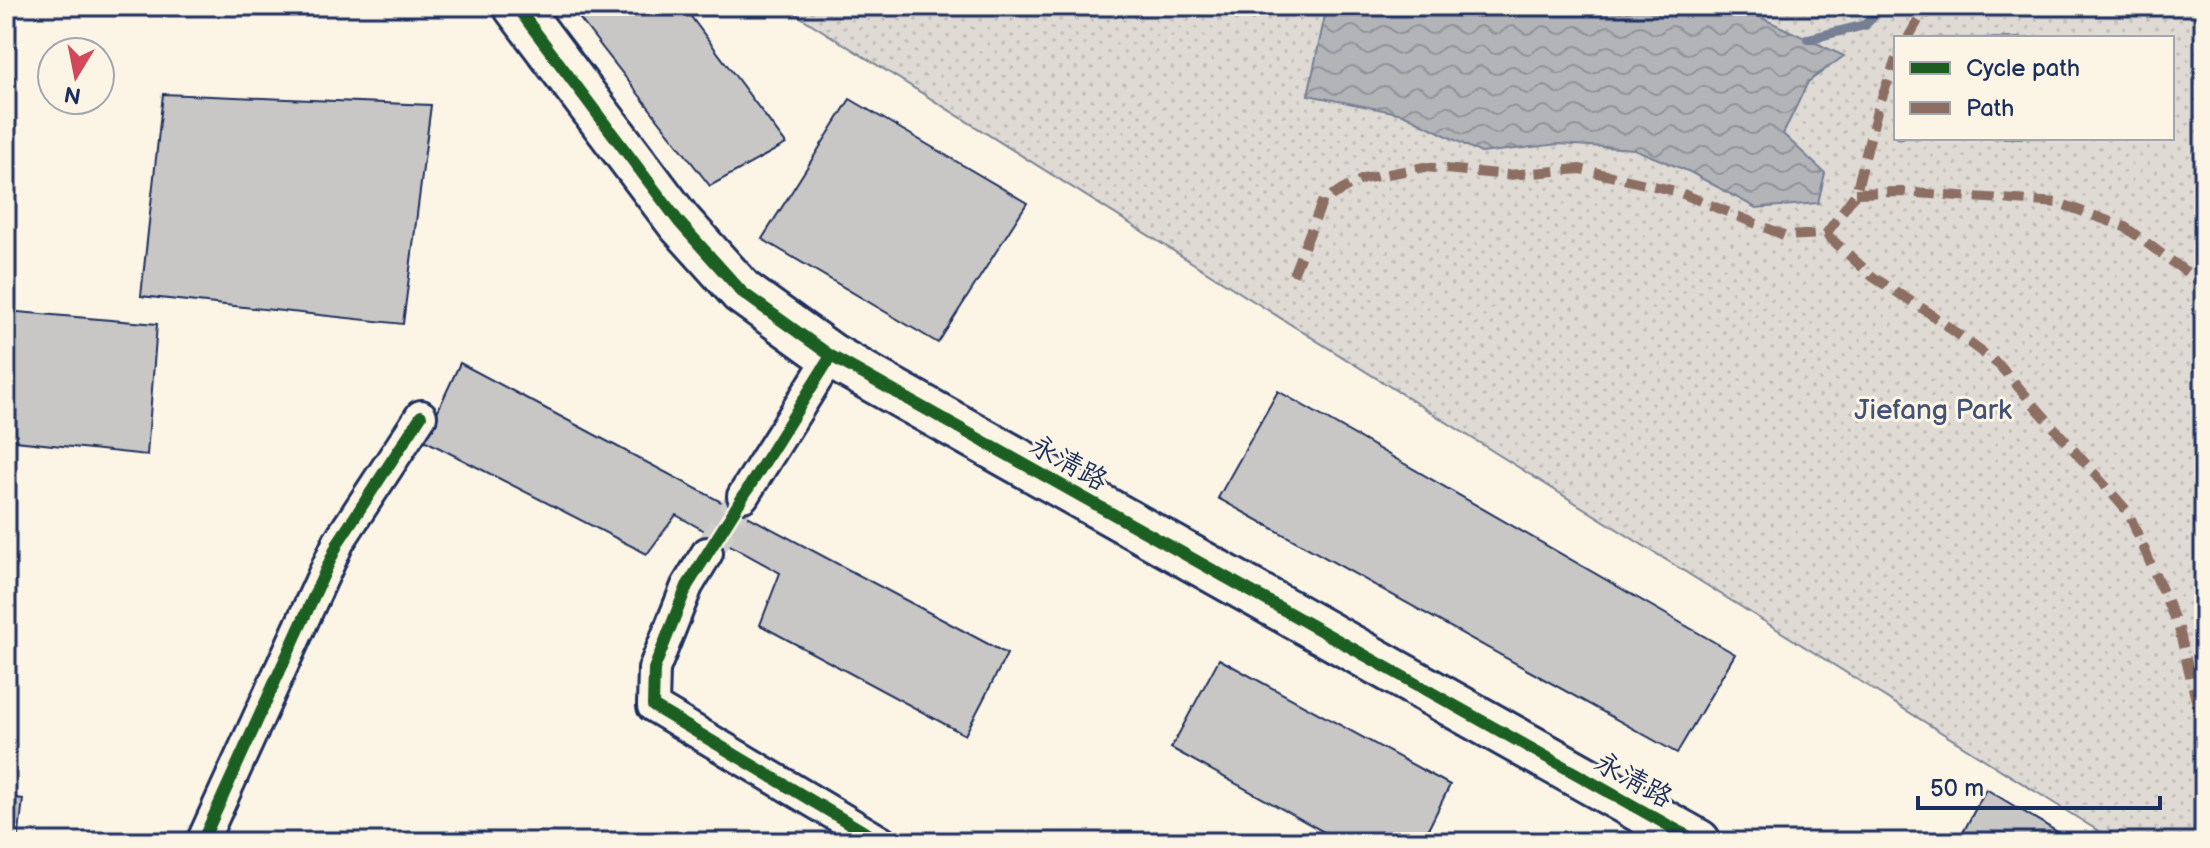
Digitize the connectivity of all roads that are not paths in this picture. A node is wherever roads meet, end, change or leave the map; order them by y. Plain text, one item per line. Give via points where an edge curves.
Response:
1 (516, 6) edge
2 (831, 356) junction
3 (421, 416) dead end
4 (743, 496) tunnel mouth
5 (707, 553) tunnel mouth
6 (202, 842) edge
7 (881, 842) edge
8 (1698, 842) edge

1 - 2 street, 永清路 via 679,222 731,281
2 - 4 street
2 - 8 street, 永清路
3 - 6 street via 339,541
5 - 7 street via 687,586 654,669 653,706

